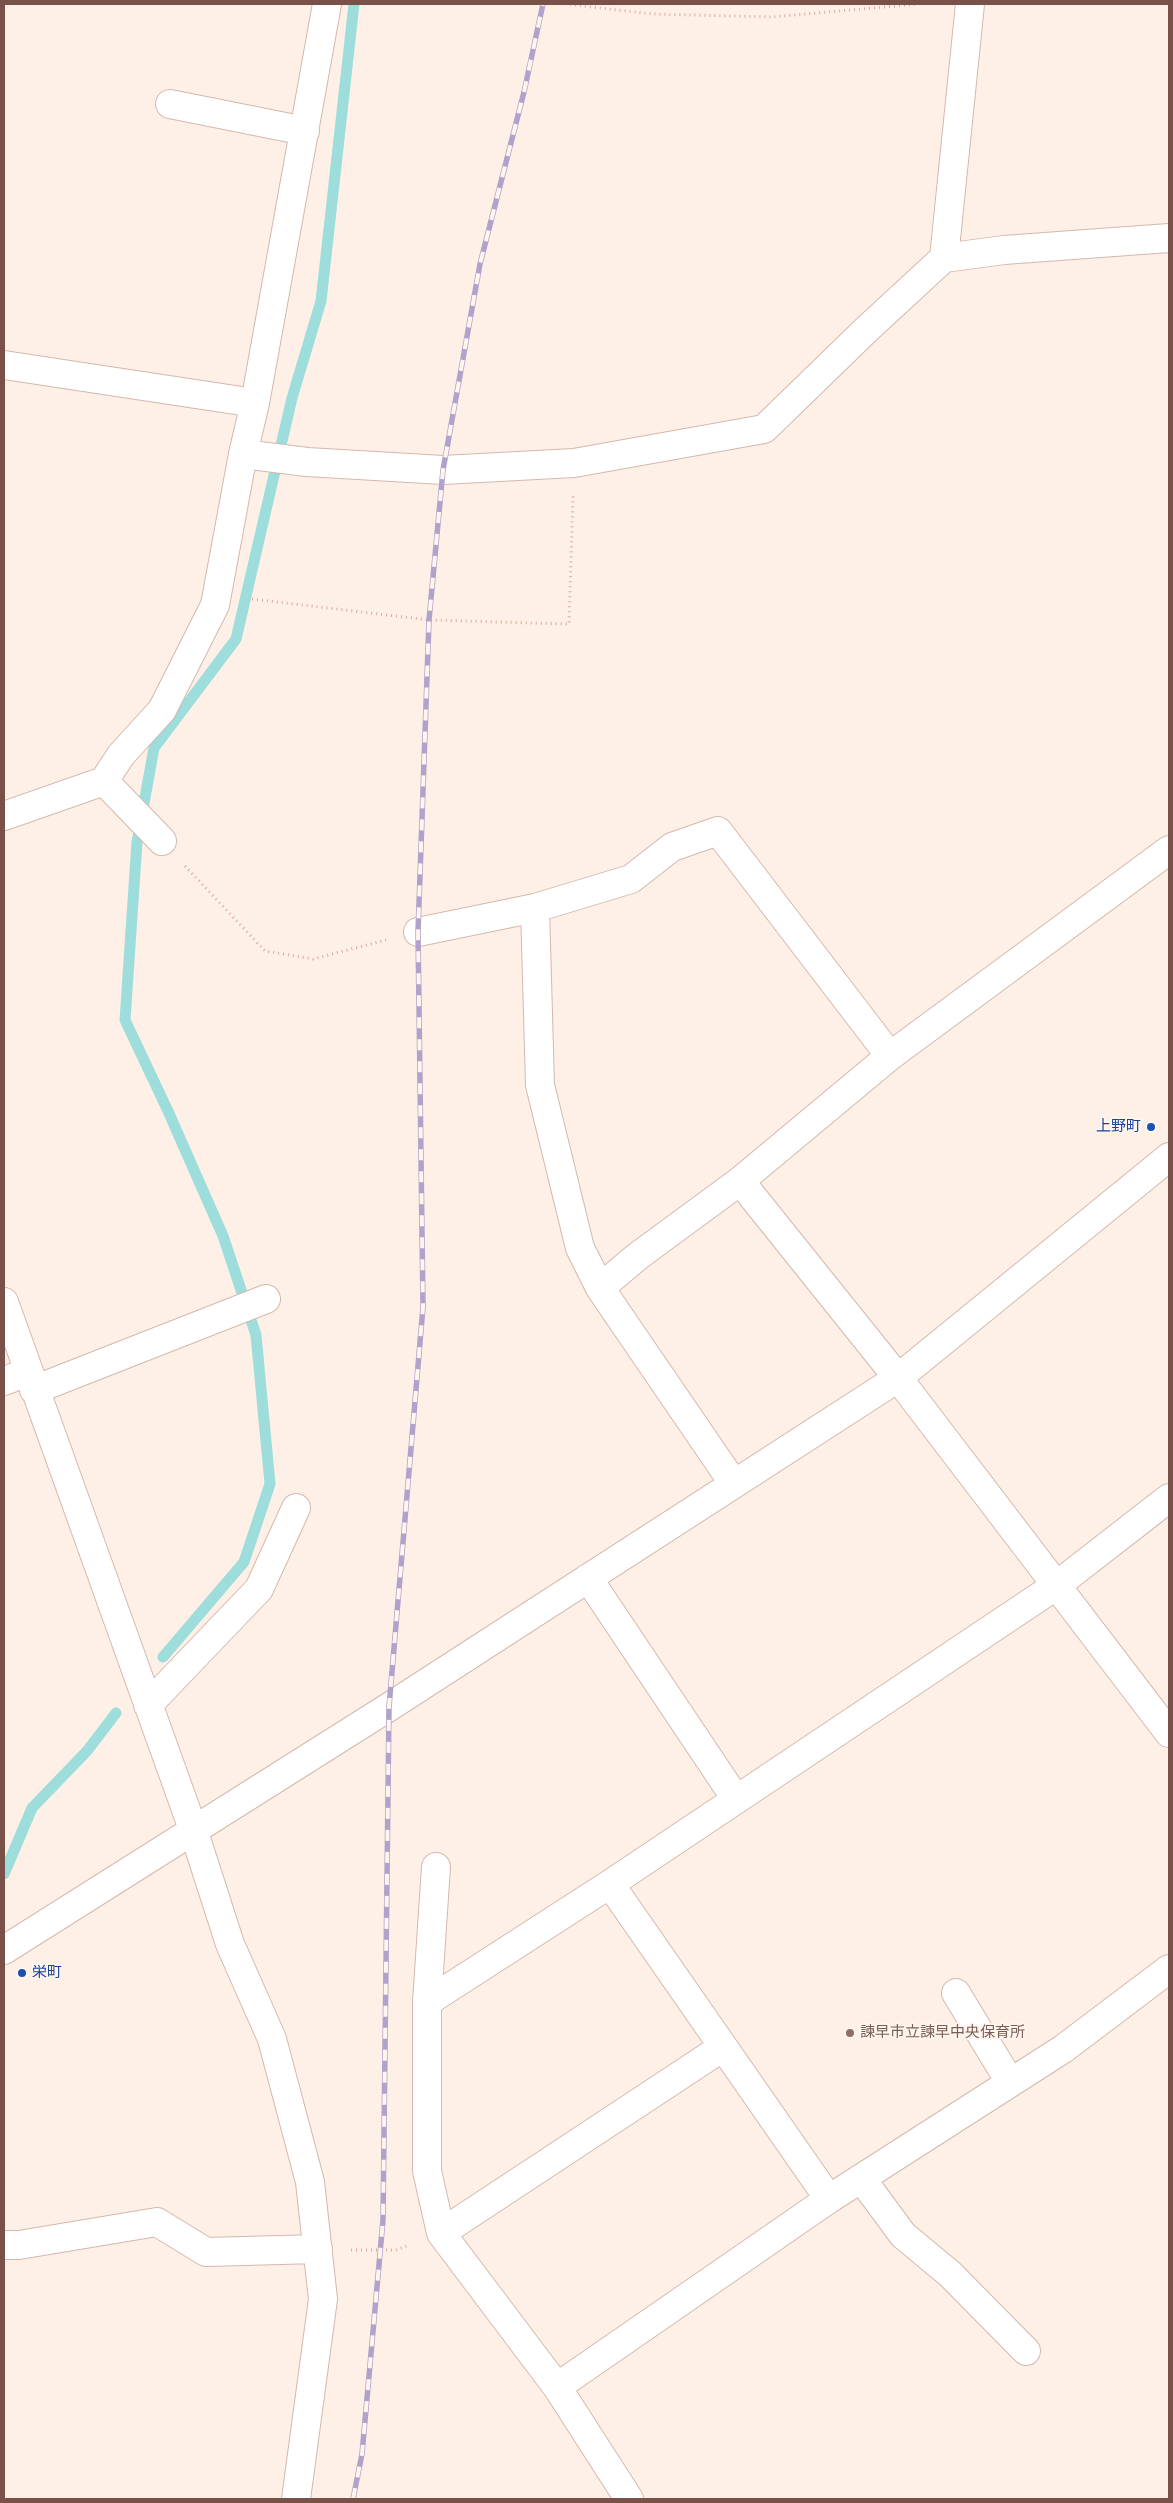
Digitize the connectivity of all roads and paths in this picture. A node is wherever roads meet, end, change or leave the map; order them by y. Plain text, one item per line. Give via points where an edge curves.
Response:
1 (327, 4) edge
2 (565, 4) edge
3 (918, 4) edge
4 (970, 4) edge
5 (170, 104) dead end
6 (305, 130) junction
7 (1169, 238) edge
8 (944, 258) junction
9 (4, 365) edge
10 (255, 403) junction
11 (243, 454) junction
12 (574, 463) junction
13 (216, 595) junction
14 (112, 789) junction
15 (4, 816) edge
16 (162, 841) joint
17 (1169, 850) edge
18 (535, 908) junction
19 (418, 932) joint
20 (890, 1056) junction
21 (1169, 1157) edge
22 (740, 1181) junction
23 (600, 1288) junction
24 (266, 1299) dead end
25 (4, 1302) edge
26 (898, 1378) junction
27 (22, 1381) edge
28 (734, 1484) junction
29 (1169, 1498) edge
30 (296, 1508) dead end
31 (588, 1578) junction
32 (1057, 1584) junction
33 (148, 1705) junction
34 (1169, 1733) edge
35 (736, 1799) junction
36 (193, 1829) junction
37 (436, 1867) dead end
38 (610, 1884) junction
39 (4, 1950) edge
40 (1169, 1969) edge
41 (956, 1993) dead end
42 (427, 2002) junction
43 (723, 2047) junction
44 (1010, 2082) junction
45 (861, 2178) junction
46 (829, 2199) junction
47 (441, 2233) junction
48 (4, 2245) edge
49 (318, 2249) junction
50 (1026, 2351) dead end
51 (557, 2387) junction
52 (296, 2499) edge
53 (629, 2499) edge

1 - 6 street
2 - 3 path via 653,14 772,17
4 - 8 street
5 - 6 street
6 - 10 street
7 - 8 street via 1004,250
8 - 12 street via 764,429
9 - 10 street
10 - 11 street
11 - 12 street via 307,462 443,470
11 - 13 street
12 - 13 path via 569,624 428,620
13 - 14 street via 214,606 162,710 121,755
14 - 15 street
14 - 16 street
16 - 19 path via 265,951 313,959
17 - 20 street
18 - 19 street
18 - 20 street via 631,880 672,847 718,831
18 - 23 street via 540,1085 580,1248
20 - 22 street
21 - 26 street
22 - 23 street
22 - 26 street
23 - 28 street
24 - 27 street via 222,1317
25 - 27 street
26 - 28 street
26 - 32 street
27 - 33 street
28 - 31 street
29 - 32 street
30 - 33 street via 259,1589
31 - 35 street
31 - 36 street
32 - 34 street
32 - 35 street
33 - 36 street
35 - 38 street
36 - 39 street
36 - 49 street via 230,1944 272,2039 310,2182
37 - 42 street
38 - 42 street
38 - 43 street
40 - 44 street via 1063,2048
41 - 44 street
42 - 47 street via 427,2170
43 - 46 street
43 - 47 street
44 - 45 street
45 - 46 street
45 - 50 street via 903,2235 950,2274
46 - 51 street
47 - 49 path via 396,2250
47 - 51 street
48 - 49 street via 157,2222 206,2252
49 - 52 street via 323,2298
51 - 53 street

